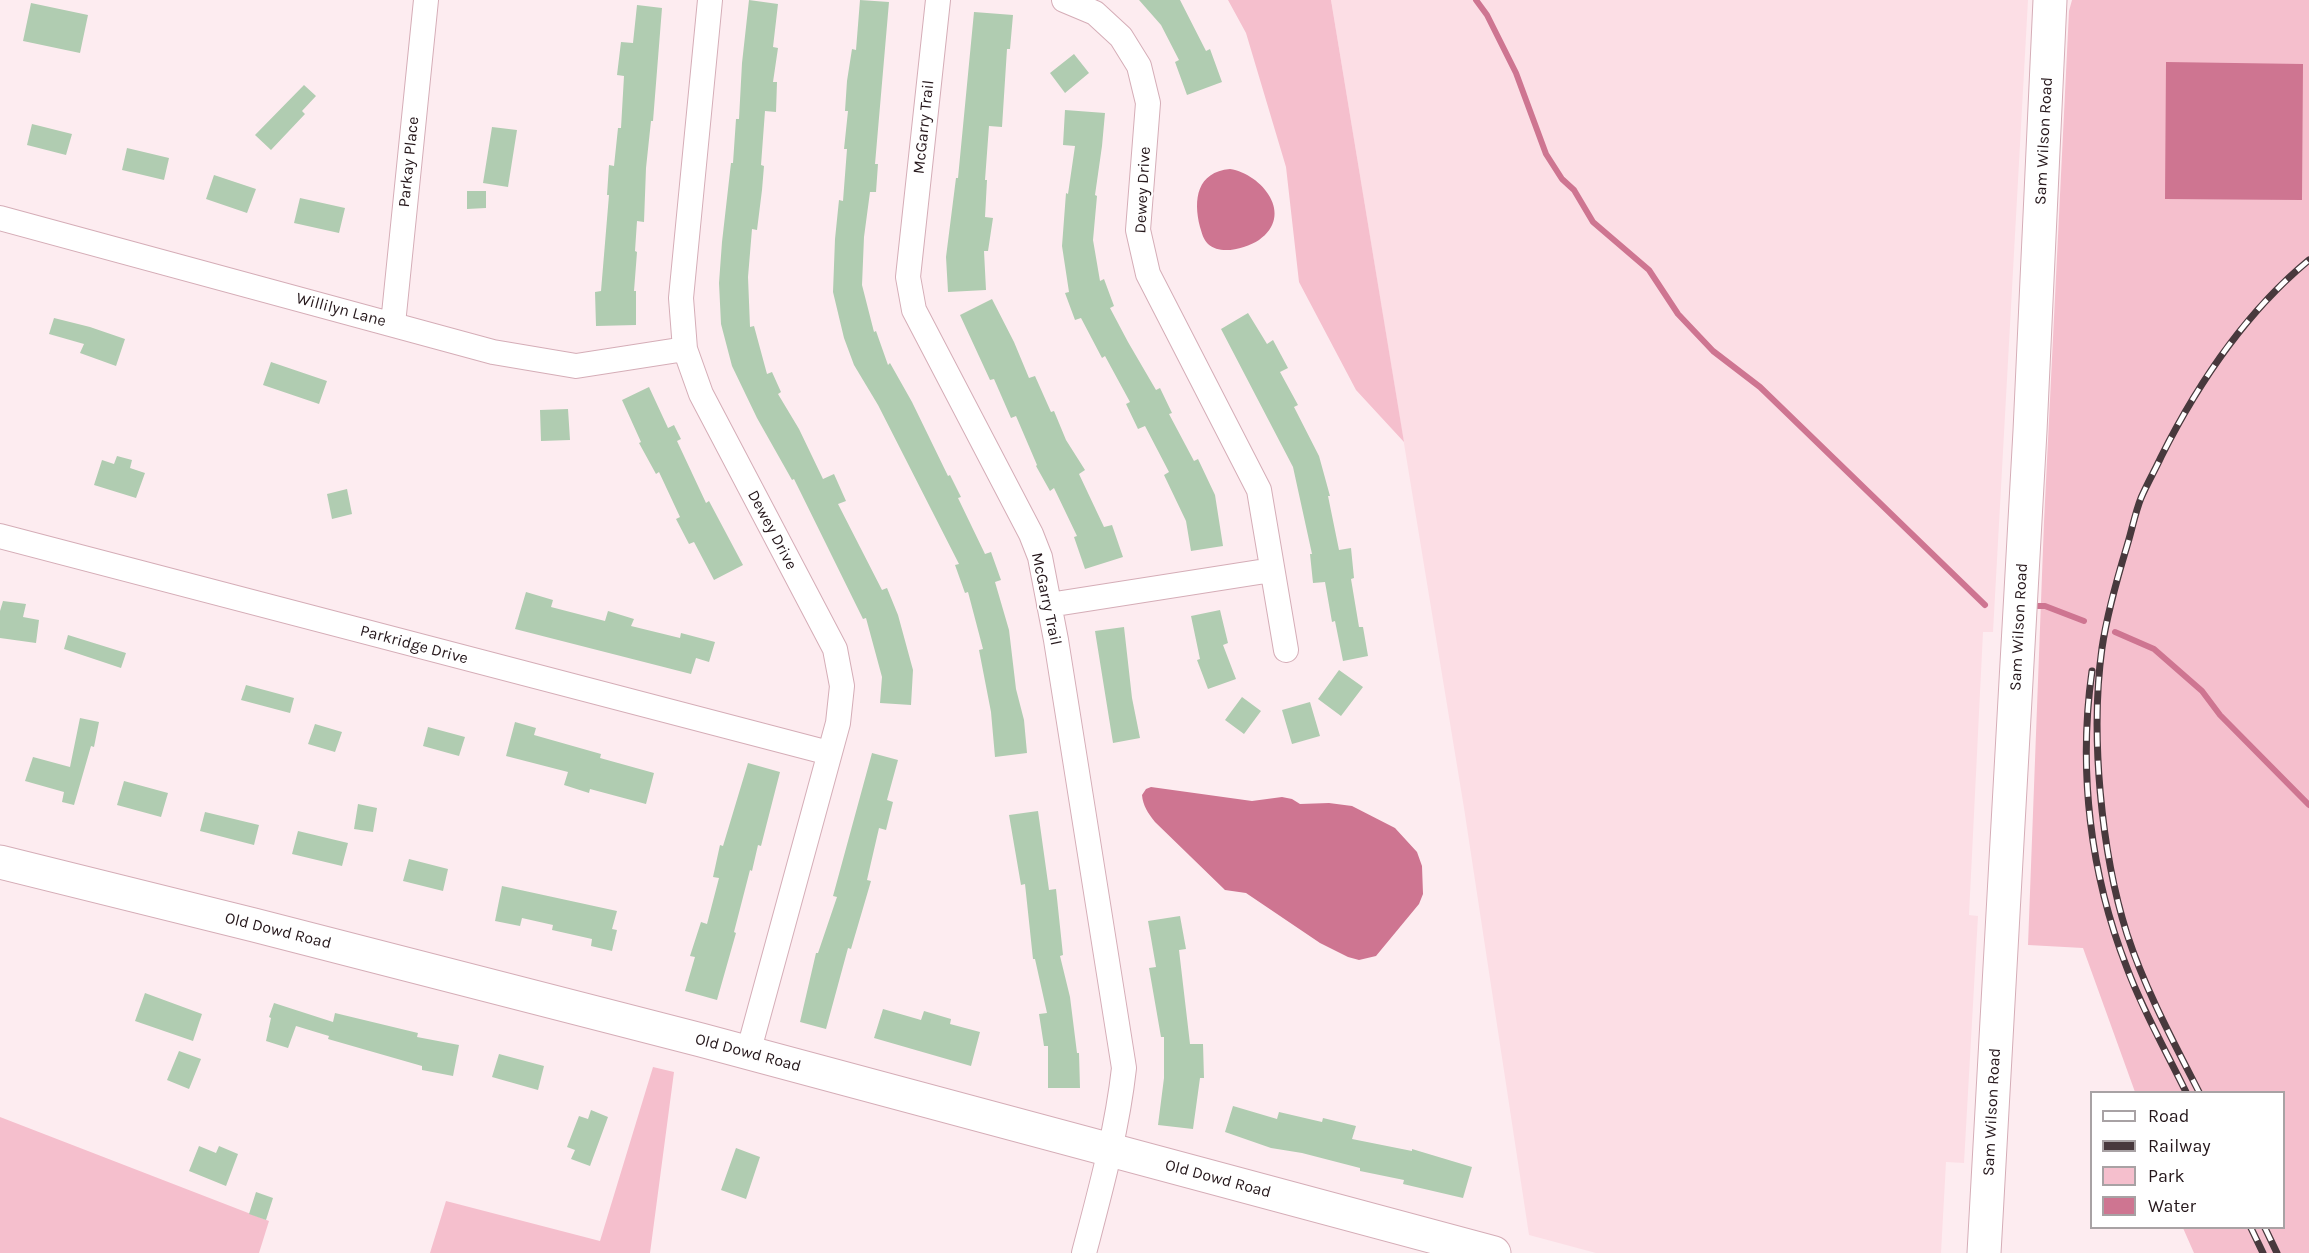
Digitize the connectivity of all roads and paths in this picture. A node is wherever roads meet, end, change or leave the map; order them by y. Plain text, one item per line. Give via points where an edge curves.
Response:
1 (426, 0) edge
2 (710, 0) edge
3 (938, 0) edge
4 (1064, 0) edge
5 (2050, 0) edge
6 (0, 218) edge
7 (393, 324) junction
8 (685, 349) junction
9 (0, 536) edge
10 (1272, 570) junction
11 (1049, 605) junction
12 (1286, 650) dead end
13 (829, 753) junction
14 (0, 862) edge
15 (748, 1053) junction
16 (1111, 1150) junction
17 (1084, 1253) edge
18 (1494, 1253) edge
19 (1984, 1253) edge

1 - 7 street, Parkay Place
2 - 8 street, Dewey Drive via 681,298
3 - 11 street, McGarry Trail via 908,277 914,310 1031,534 1040,557
4 - 10 street, Dewey Drive via 1095,13 1121,37 1139,66 1148,103 1138,230 1148,274 1259,490
5 - 19 street, Sam Wilson Road
6 - 7 street, Willilyn Lane
7 - 8 street, Willilyn Lane via 493,352 576,366
8 - 13 street, Dewey Drive via 700,394 835,649 842,687 838,723
9 - 13 street, Parkridge Drive
10 - 11 street
10 - 12 street, Dewey Drive
11 - 16 street, McGarry Trail via 1124,1068
13 - 15 street, Dewey Drive
14 - 15 street, Old Dowd Road
15 - 16 street, Old Dowd Road
16 - 17 street, McGarry Trail
16 - 18 street, Old Dowd Road

